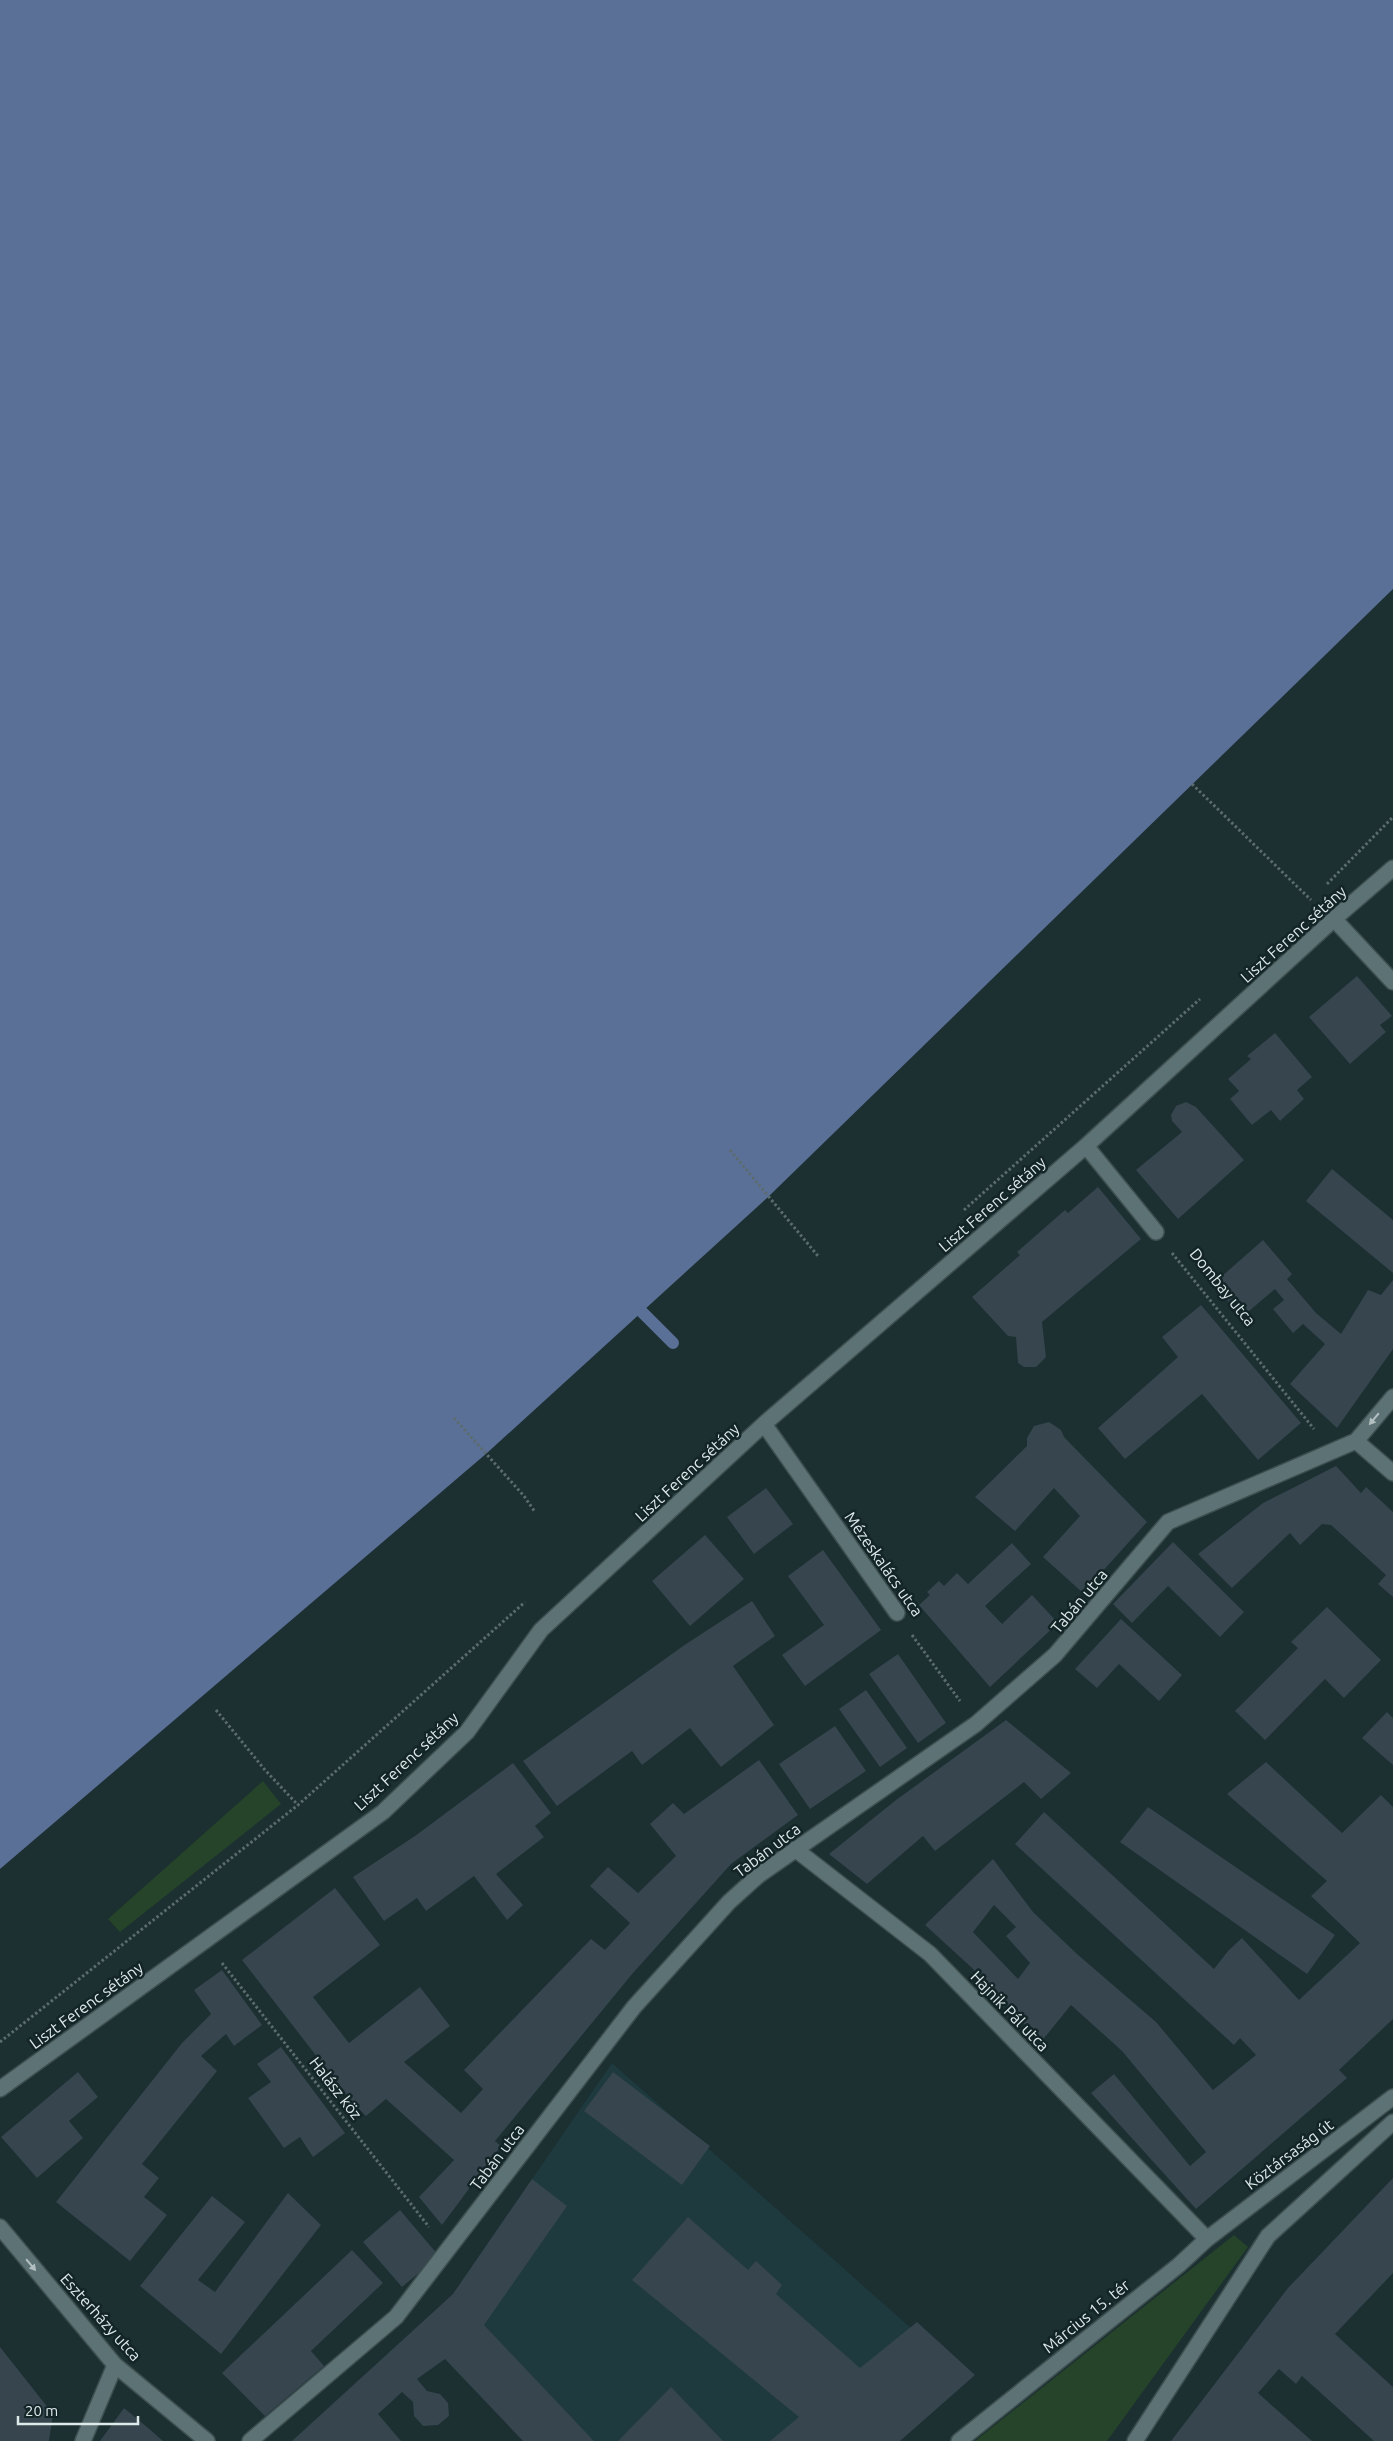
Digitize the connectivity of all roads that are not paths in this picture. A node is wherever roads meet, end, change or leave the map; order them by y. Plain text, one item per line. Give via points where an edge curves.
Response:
1 (1393, 868) edge
2 (1334, 919) junction
3 (1393, 982) edge
4 (1086, 1146) junction
5 (1156, 1232) road end
6 (1393, 1397) edge
7 (764, 1424) junction
8 (1356, 1441) junction
9 (1393, 1473) edge
10 (897, 1613) road end
11 (796, 1849) junction
12 (0, 2089) edge
13 (1393, 2097) edge
14 (1393, 2122) edge
15 (0, 2228) edge
16 (1207, 2239) junction
17 (115, 2364) junction
18 (83, 2441) edge
19 (207, 2441) edge
20 (250, 2441) edge
21 (959, 2441) edge
22 (1135, 2441) edge

1 - 2 street, Liszt Ferenc sétány
2 - 3 street
2 - 4 street, Liszt Ferenc sétány
4 - 5 street
4 - 7 street, Liszt Ferenc sétány
6 -> 8 street, Tabán utca
7 - 10 street, Mézeskalács utca
7 - 12 street, Liszt Ferenc sétány via 541,1630 467,1732 383,1812
8 - 9 street
8 - 11 street, Tabán utca via 1168,1522 1055,1656 976,1724
11 - 16 street, Hajnik Pál utca via 930,1954
11 - 20 street, Tabán utca via 759,1875 729,1902 634,2007 396,2317
13 - 16 street, Köztársaság út
14 - 22 street via 1268,2236
15 -> 17 street, Eszterházy utca
16 - 21 street, Március 15. tér
17 - 18 street
17 - 19 street, Eszterházy utca

